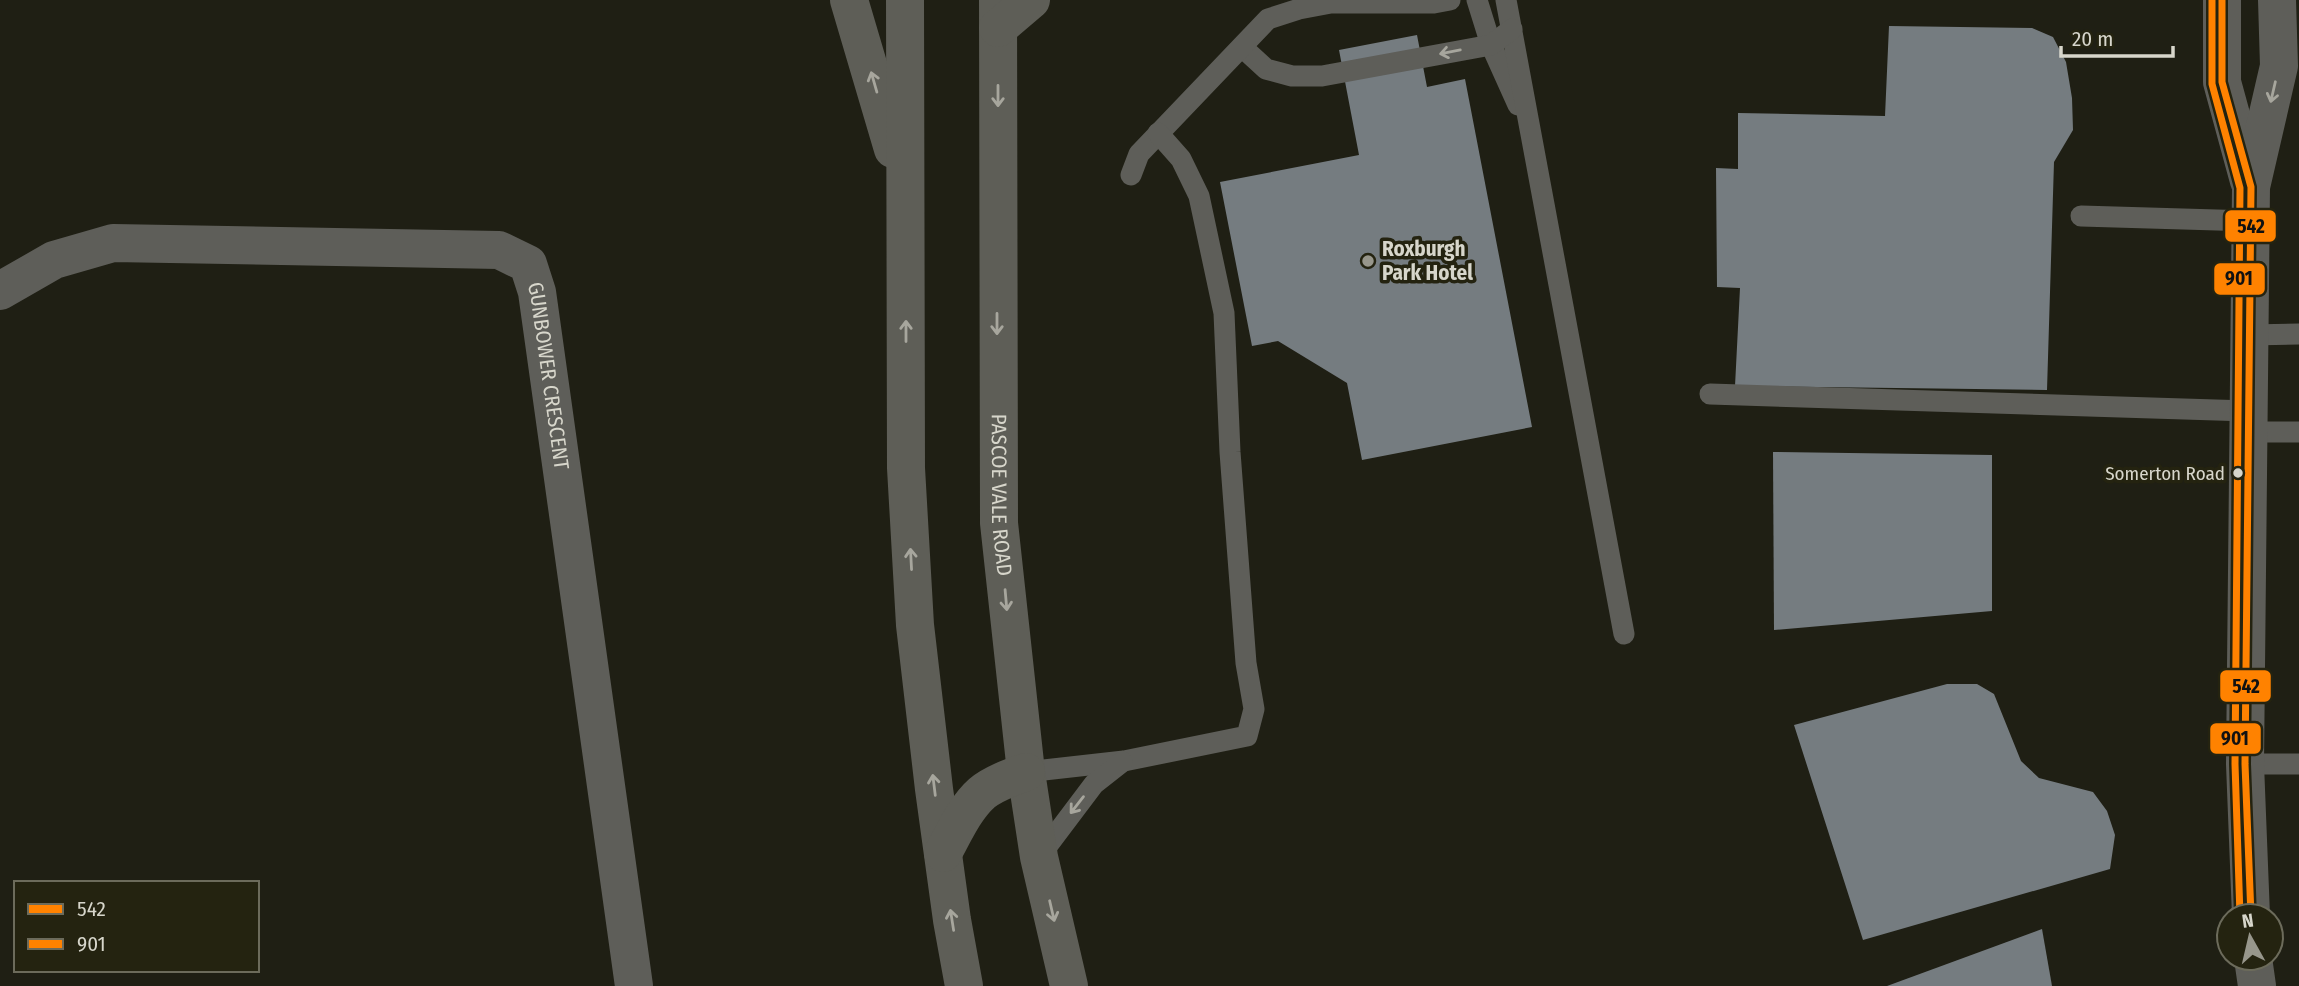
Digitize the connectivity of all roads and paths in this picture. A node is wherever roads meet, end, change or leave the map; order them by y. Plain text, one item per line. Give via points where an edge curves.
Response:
1 (849, 0) edge
2 (905, 0) edge
3 (1031, 0) edge
4 (1450, 0) edge
5 (1477, 0) edge
6 (1506, 0) edge
7 (2222, 0) edge
8 (2277, 0) edge
9 (998, 14) edge
10 (1512, 29) junction
11 (1491, 45) junction
12 (1242, 47) junction
13 (1158, 133) junction
14 (1532, 138) junction
15 (1131, 175) dead end
16 (906, 195) junction
17 (2250, 204) junction
18 (2081, 216) dead end
19 (0, 291) edge
20 (2299, 334) edge
21 (2249, 335) junction
22 (1710, 394) dead end
23 (2248, 421) junction
24 (2299, 432) edge
25 (1624, 634) dead end
26 (1124, 761) junction
27 (2245, 764) junction
28 (2299, 764) edge
29 (1026, 772) junction
30 (943, 853) junction
31 (1039, 857) junction
32 (2250, 902) edge
33 (634, 986) edge
34 (964, 986) edge
35 (1069, 986) edge

16 -> 1 main road
2 - 16 main road
3 - 9 main road
4 - 12 lane via 1299,9 1268,19
5 - 11 lane
6 - 10 lane
7 - 17 street via 2222,82
8 -> 17 street via 2279,66
9 -> 29 main road, PASCOE VALE ROAD via 999,523
10 - 11 lane
10 - 14 lane
11 -> 12 lane via 1322,76 1292,76 1266,69
11 - 14 lane
12 - 13 lane
13 - 15 lane via 1139,154
13 - 26 lane via 1181,159 1199,196 1224,313 1230,452 1246,663 1254,709 1247,736
14 - 25 lane
30 -> 16 main road via 915,625 906,468
17 - 18 lane
17 - 21 street
19 - 33 street, GUNBOWER CRESCENT via 54,260 113,243 499,250 528,264 537,292
20 - 21 lane
21 - 23 street
22 - 23 lane
23 - 24 lane
23 - 27 street
26 - 29 lane
26 -> 31 lane via 1094,784
27 - 28 lane
27 - 32 street
29 - 30 main road via 982,793
29 - 31 main road, PASCOE VALE ROAD
34 -> 30 main road
31 -> 35 main road, PASCOE VALE ROAD

